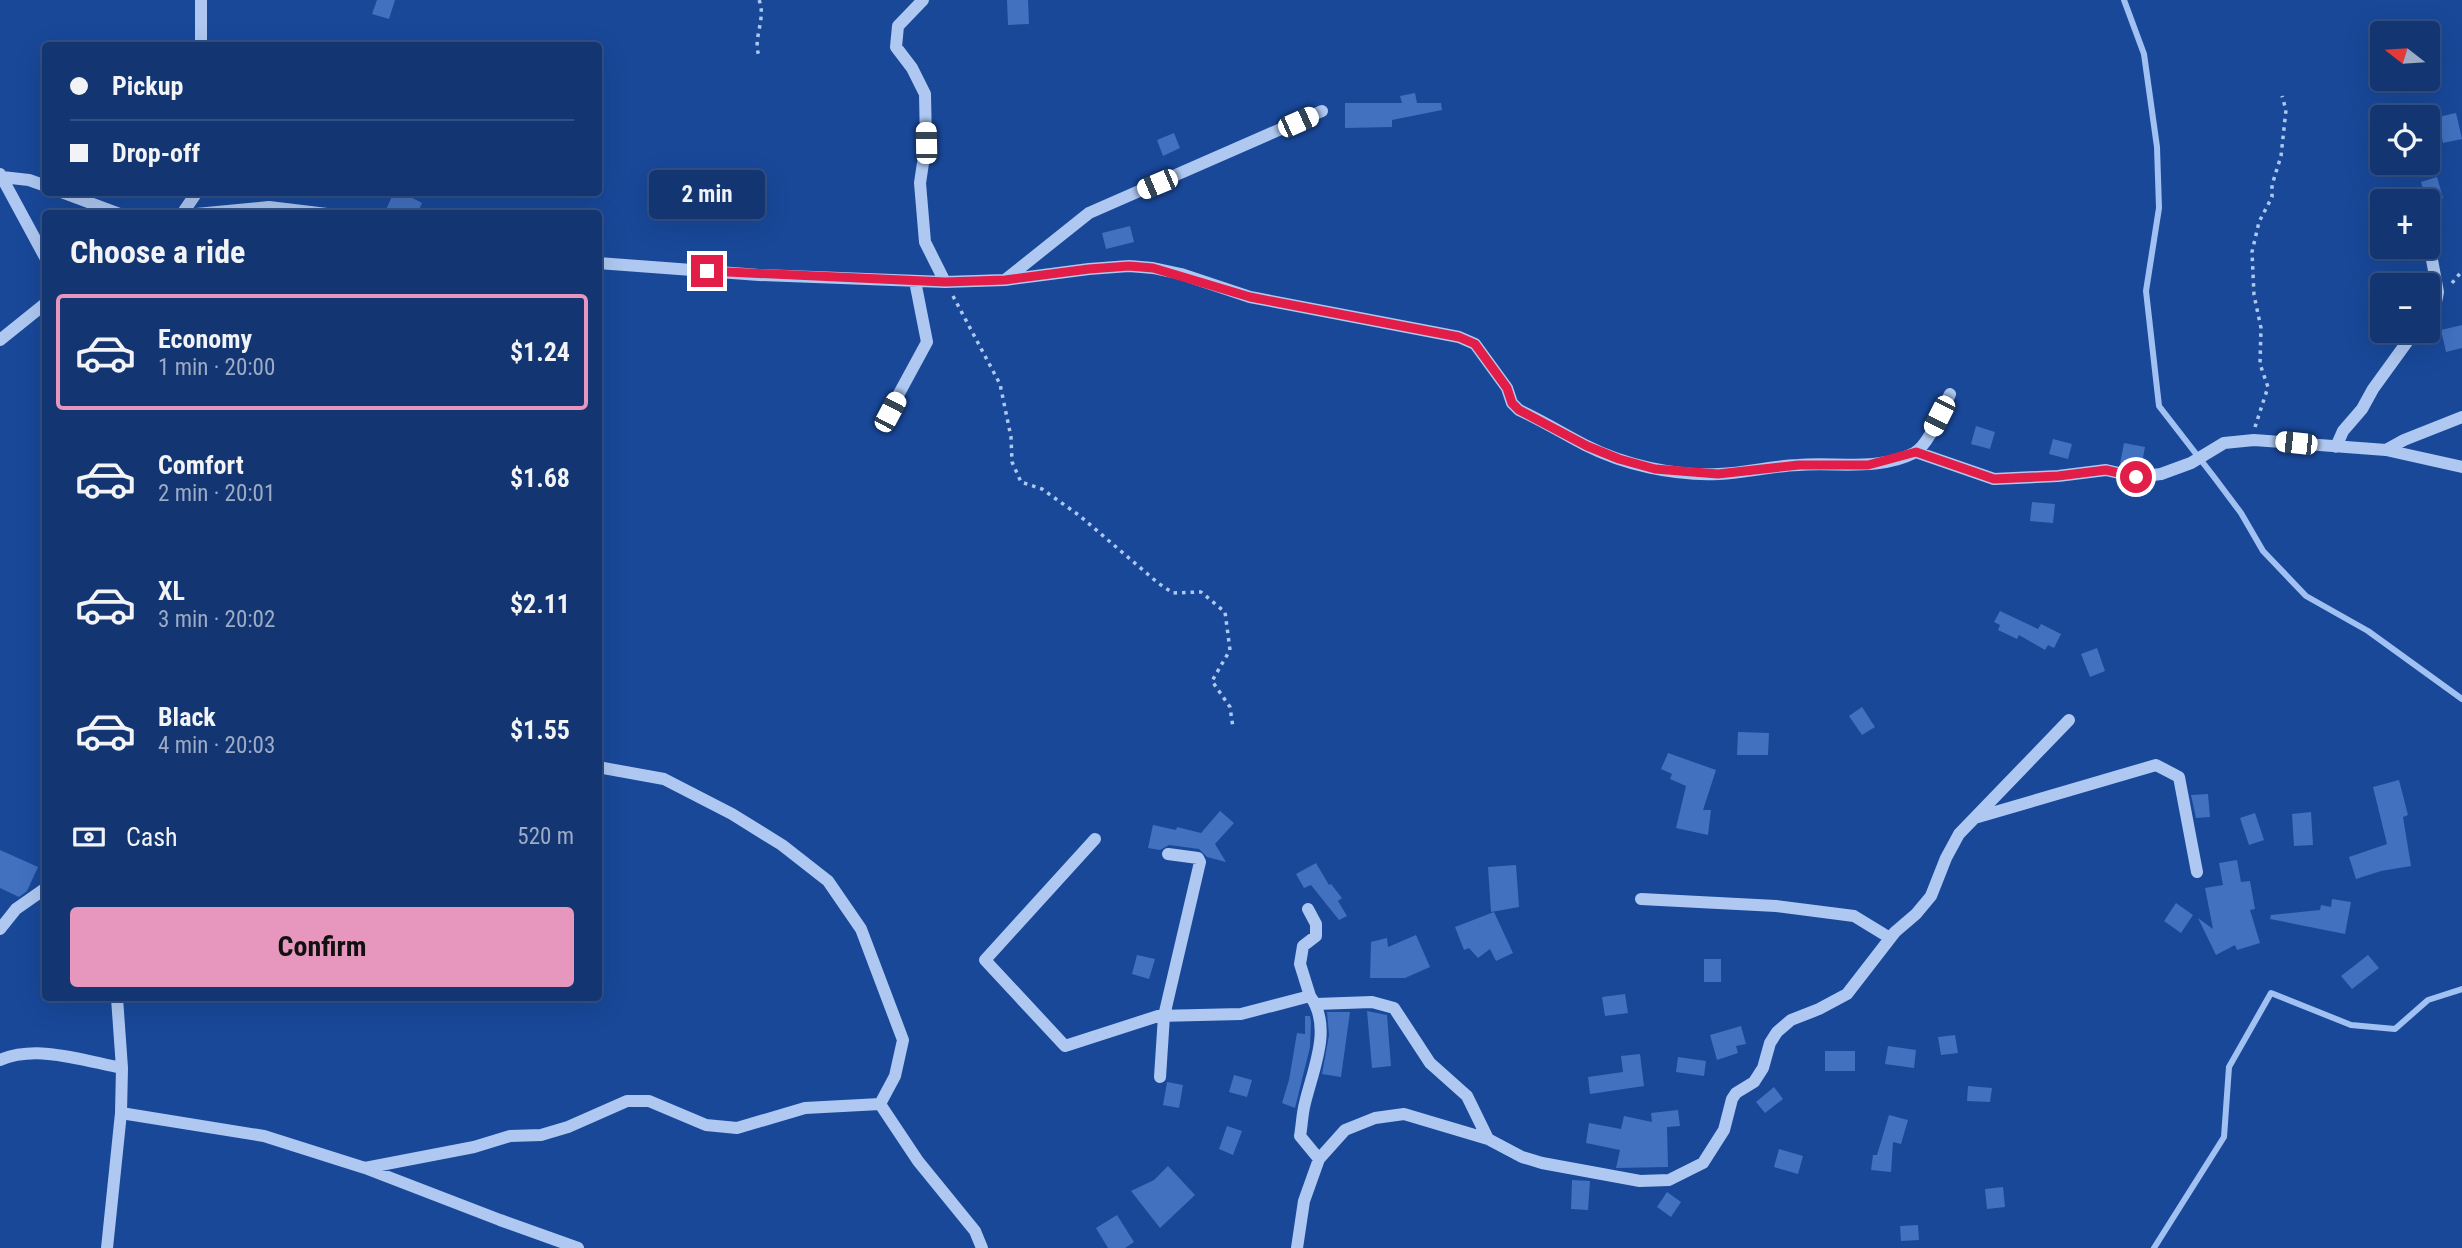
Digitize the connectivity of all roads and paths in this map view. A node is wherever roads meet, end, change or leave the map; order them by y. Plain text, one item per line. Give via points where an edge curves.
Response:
1 (201, 0) edge
2 (759, 0) edge
3 (923, 0) edge
4 (201, 42) edge
5 (760, 58) dead end
6 (2282, 96) dead end
7 (1322, 111) dead end
8 (1, 175) edge
9 (42, 184) edge
10 (71, 196) edge
11 (108, 210) edge
12 (233, 210) edge
13 (298, 210) edge
14 (42, 252) edge
15 (602, 263) edge
16 (1005, 280) junction
17 (915, 281) junction
18 (945, 282) junction
19 (42, 306) edge
20 (0, 340) edge
21 (2407, 343) edge
22 (1950, 394) dead end
23 (890, 412) dead end
24 (2462, 417) edge
25 (2254, 440) junction
26 (2336, 447) junction
27 (2386, 450) junction
28 (1916, 452) junction
29 (2462, 467) edge
30 (2069, 719) dead end
31 (1233, 728) dead end
32 (602, 768) edge
33 (1978, 817) junction
34 (1095, 839) dead end
35 (1168, 855) dead end
36 (2197, 872) dead end
37 (42, 891) edge
38 (1641, 900) dead end
39 (0, 905) edge
40 (16, 909) junction
41 (1308, 909) dead end
42 (0, 929) edge
43 (1890, 938) junction
44 (1313, 1000) junction
45 (117, 1001) edge
46 (1164, 1016) junction
47 (0, 1060) edge
48 (122, 1069) junction
49 (1160, 1077) dead end
50 (880, 1104) junction
51 (121, 1113) junction
52 (1488, 1139) junction
53 (1319, 1159) junction
54 (365, 1168) junction
55 (107, 1248) edge
56 (578, 1248) edge
57 (982, 1248) edge
58 (1297, 1248) edge

1 - 4 street
2 - 5 path via 763,9 756,51
3 - 18 street via 898,26 896,47 925,94 926,143 920,183 925,242
6 - 25 path via 2286,110 2281,156 2273,197 2259,222 2252,252 2260,364 2268,387
7 - 16 street via 1089,213
8 - 9 street
8 - 14 street
10 - 11 street
12 - 13 street via 270,206
15 - 17 street
16 - 18 street
16 - 28 street via 1089,269 1153,268 1250,297 1459,337 1475,344 1519,410 1587,446 1655,469 1718,474 1799,465 1868,465
17 - 18 street
17 - 23 street via 927,342
18 - 31 path via 1000,384 1012,461 1021,482 1042,489 1080,516 1173,593 1200,592 1226,612 1230,650 1212,681 1230,708
19 - 20 street
21 - 26 street via 2343,430
22 - 28 street
24 - 27 street
25 - 26 street
25 - 28 street via 2224,443 2191,463 2136,477 2106,470 1994,479
26 - 27 street
27 - 29 street
30 - 33 street
32 - 50 street via 664,779 782,845 828,881 861,929 903,1040 895,1076
33 - 36 street via 2156,765 2179,778
33 - 43 street via 1959,834 1931,896
34 - 46 street via 985,960 1065,1046
35 - 46 street via 1200,862
37 - 40 street
38 - 43 street via 1776,906 1854,916
39 - 40 street
40 - 42 street
41 - 44 street via 1317,923 1316,936 1303,946 1300,964
43 - 52 street via 1847,994 1791,1020 1777,1032 1754,1082 1732,1099 1724,1130 1703,1163 1688,1172 1669,1180 1640,1181 1542,1163
44 - 46 street via 1241,1014
44 - 52 street via 1372,1002 1394,1008 1430,1063 1467,1096
44 - 53 street via 1322,1024 1300,1136
45 - 48 street
46 - 49 street
47 - 48 street via 36,1053
48 - 51 street
50 - 54 street via 805,1108 737,1128 706,1125 649,1101 627,1101 541,1135 510,1136
50 - 57 street via 918,1161 975,1231
51 - 54 street via 264,1136
51 - 55 street
52 - 53 street via 1404,1114 1385,1116 1345,1130
53 - 58 street via 1304,1201
54 - 56 street

